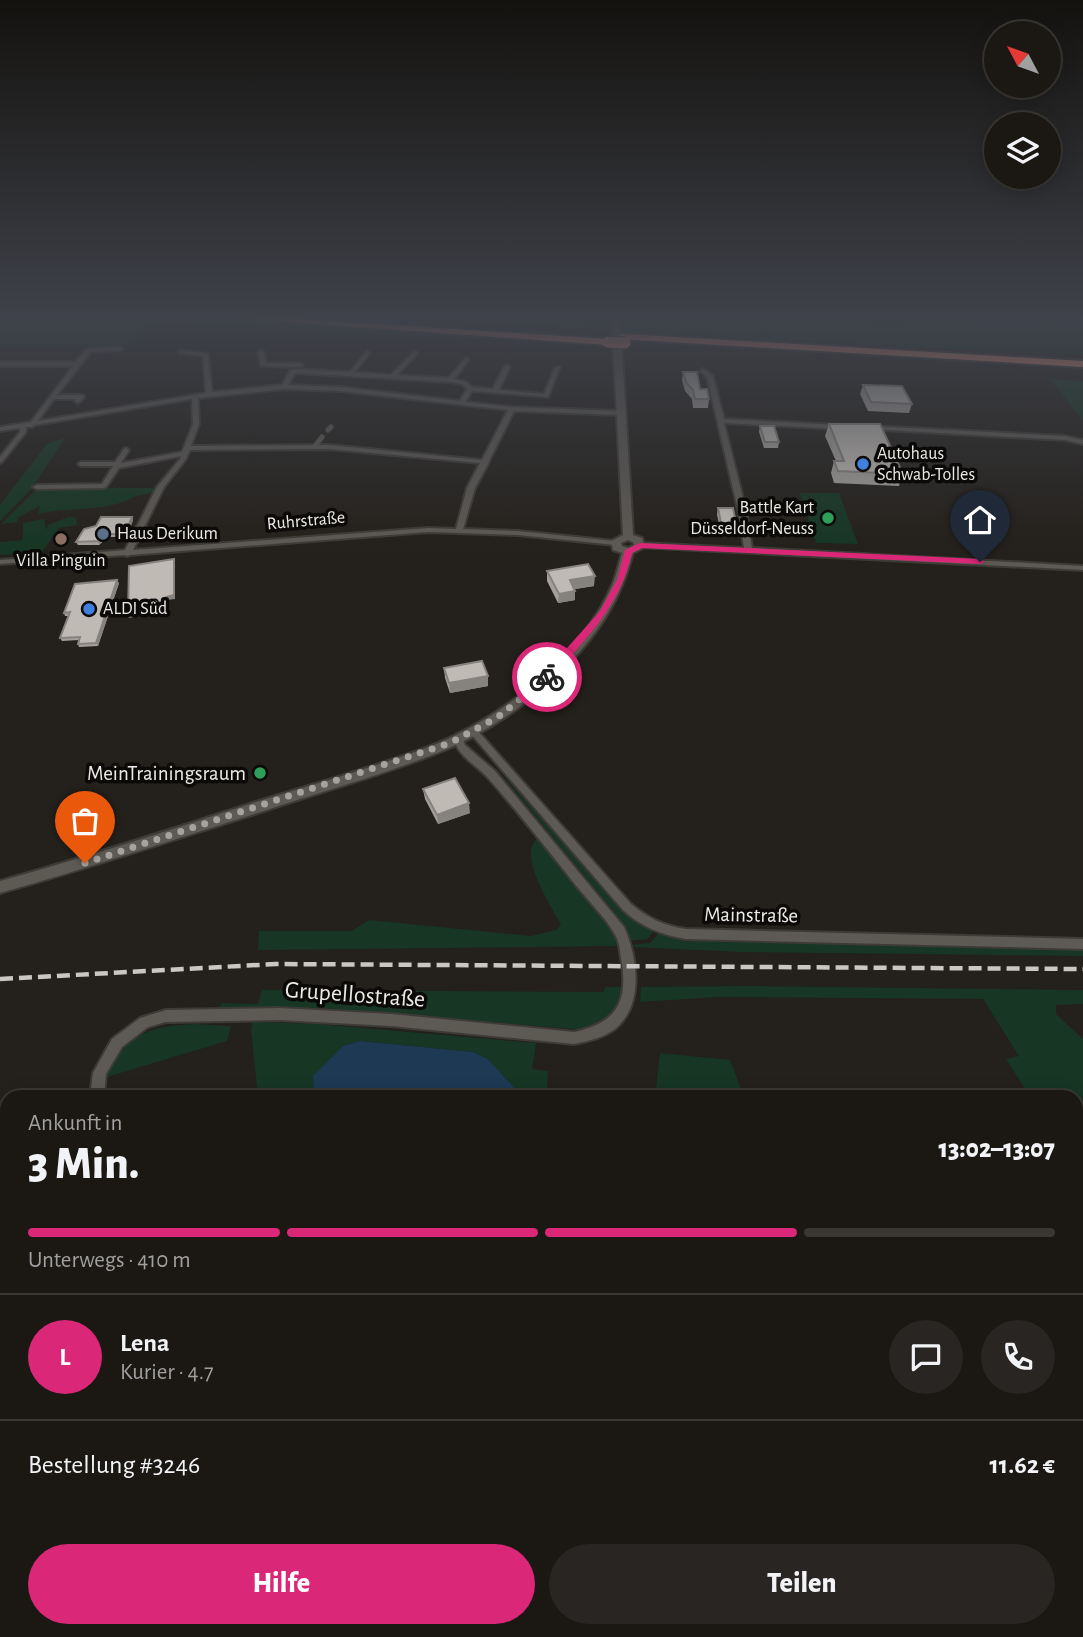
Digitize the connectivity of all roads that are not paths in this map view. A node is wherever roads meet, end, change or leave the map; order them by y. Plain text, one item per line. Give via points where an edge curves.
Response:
1 (202, 395) edge
2 (392, 395) edge
3 (466, 395) edge
4 (619, 395) edge
5 (714, 395) edge
6 (53, 397) joint
7 (195, 397) junction
8 (78, 401) dead end
9 (461, 404) junction
10 (512, 409) junction
11 (620, 413) junction
12 (720, 421) junction
13 (32, 425) junction
14 (23, 426) junction
15 (848, 427) edge
16 (860, 428) edge
17 (0, 429) edge
18 (322, 437) dead end
19 (1083, 442) edge
20 (315, 446) junction
21 (126, 450) dead end
22 (185, 451) junction
23 (0, 461) edge
24 (486, 463) junction
25 (81, 464) dead end
26 (117, 465) junction
27 (37, 487) dead end
28 (459, 530) junction
29 (628, 537) junction
30 (615, 543) junction
31 (640, 545) junction
32 (748, 549) junction
33 (628, 551) junction
34 (127, 554) junction
35 (0, 562) edge
36 (1083, 568) edge
37 (474, 732) junction
38 (459, 740) junction
39 (494, 755) junction
40 (491, 774) junction
41 (0, 887) edge
42 (1083, 944) edge
43 (98, 1090) edge

1 - 7 street
2 - 9 street
3 - 9 street
4 - 11 street
5 - 12 street
6 - 8 street via 82,397
6 - 13 street
7 - 13 street
7 - 22 street via 198,415
9 - 10 street
10 - 11 street
10 - 24 street
11 - 29 street
12 - 15 street
12 - 32 street
13 - 14 street
14 - 17 street
14 - 23 street
16 - 19 street
18 - 20 street
20 - 22 street
20 - 24 street
21 - 26 street
22 - 26 street
22 - 34 street
24 - 28 street via 471,488
25 - 26 street
26 - 27 street via 104,486
28 - 30 street, Ruhrstraße
28 - 34 street, Ruhrstraße via 346,533
29 - 30 street
29 - 31 street
30 - 33 street
31 - 32 street
31 - 33 street
32 - 36 street
33 - 37 street via 617,590 592,627 531,692
34 - 35 street, Ruhrstraße
37 - 38 street
37 - 39 street, Mainstraße
38 - 39 street, Mainstraße via 480,753
38 - 40 street
38 - 41 street
39 - 40 street via 489,764
39 - 42 street, Mainstraße via 627,907 664,930
40 - 43 street, Grupellostraße via 614,921 625,947 628,987 625,1008 615,1023 602,1032 574,1038 279,1014 154,1018 117,1043 100,1073

